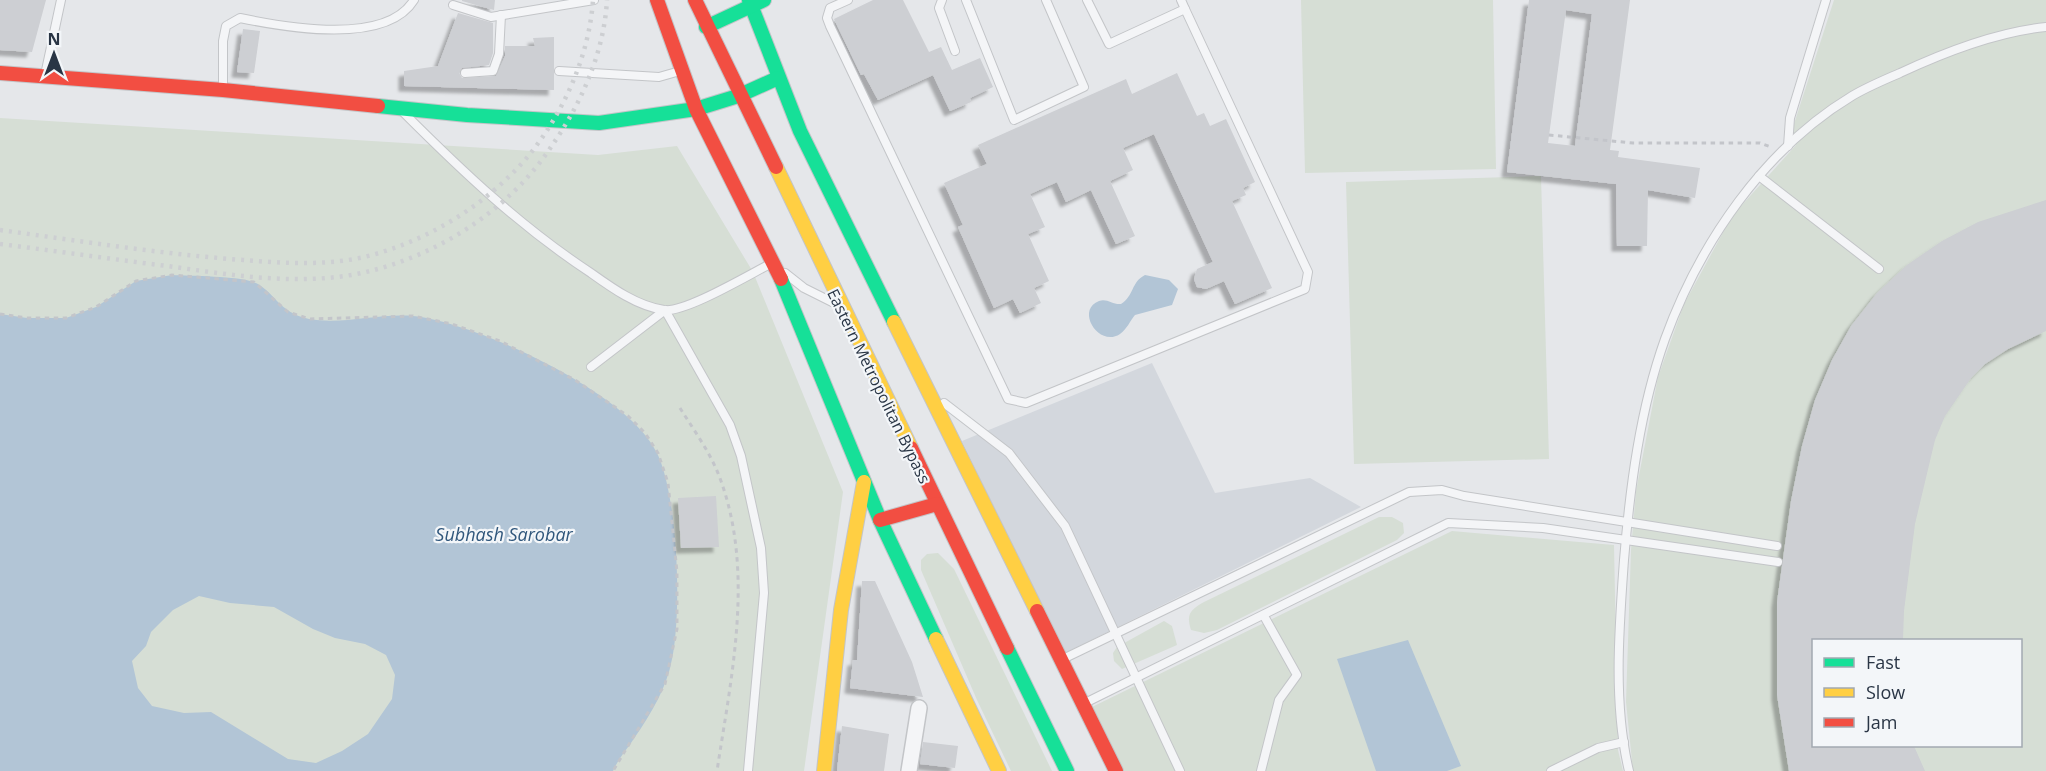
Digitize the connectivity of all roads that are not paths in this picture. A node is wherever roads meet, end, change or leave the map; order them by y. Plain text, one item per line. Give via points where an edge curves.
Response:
1 (62, 0) edge
2 (414, 0) edge
3 (594, 0) edge
4 (657, 0) edge
5 (694, 0) edge
6 (848, 0) edge
7 (942, 0) edge
8 (966, 0) edge
9 (1046, 0) edge
10 (1088, 0) edge
11 (1181, 0) edge
12 (1826, 0) edge
13 (755, 2) edge
14 (453, 5) dead end
15 (1185, 9) junction
16 (501, 15) junction
17 (706, 27) junction
18 (2046, 27) edge
19 (955, 51) dead end
20 (684, 69) junction
21 (559, 71) dead end
22 (0, 73) edge
23 (465, 73) dead end
24 (45, 76) junction
25 (778, 78) junction
26 (223, 90) junction
27 (738, 96) junction
28 (399, 108) junction
29 (696, 109) junction
30 (1786, 148) junction
31 (1759, 176) junction
32 (774, 262) junction
33 (1879, 269) dead end
34 (840, 305) junction
35 (665, 310) junction
36 (591, 367) dead end
37 (928, 391) junction
38 (864, 482) junction
39 (937, 504) junction
40 (880, 520) junction
41 (1628, 522) junction
42 (1626, 540) junction
43 (1777, 546) dead end
44 (1778, 562) dead end
45 (1264, 616) junction
46 (1116, 634) junction
47 (1061, 660) junction
48 (1137, 679) junction
49 (1083, 704) junction
50 (919, 708) dead end
51 (1624, 741) junction
52 (748, 771) edge
53 (824, 771) edge
54 (909, 771) edge
55 (999, 771) edge
56 (1067, 771) edge
57 (1116, 771) edge
58 (1180, 771) edge
59 (1261, 771) edge
60 (1551, 771) edge
61 (1629, 771) edge

1 - 24 lane
2 - 26 lane via 400,13 376,24 344,30 302,30 240,18 226,26
3 - 16 lane
4 - 20 street
5 - 17 street, Eastern Metropolitan Bypass
6 - 15 lane via 830,8 830,26 1008,399 1026,403 1305,289 1308,272
7 - 19 lane via 939,8
8 - 9 lane via 1014,120 1084,87
10 - 15 lane via 1109,45
11 - 15 lane
12 - 30 lane via 1790,118
13 - 17 street
13 - 25 street
14 - 16 lane via 491,17
16 - 23 lane via 499,54 493,71
17 - 27 street, Eastern Metropolitan Bypass
18 - 30 lane via 1982,41 1916,65 1852,96
20 - 21 lane via 659,77
20 - 29 street
22 - 24 street
24 - 26 street
25 - 27 street
25 - 37 street
26 - 28 street
27 - 29 street
27 - 34 street, Eastern Metropolitan Bypass
28 - 29 street via 599,123
28 - 35 lane via 471,180 548,244 616,290
29 - 32 street
30 - 31 lane
31 - 33 lane
31 - 41 lane via 1718,231 1665,339 1638,448
32 - 34 lane via 804,288
32 - 35 lane via 688,305
32 - 38 street
34 - 39 street, Eastern Metropolitan Bypass
35 - 36 lane
35 - 52 lane via 730,425 741,456 761,548 764,593
37 - 46 lane via 1016,462 1065,526
37 - 47 street
38 - 40 street
38 - 53 street via 841,610
39 - 40 street
39 - 56 street, Eastern Metropolitan Bypass
40 - 55 street
41 - 42 lane
41 - 43 lane
41 - 46 lane via 1442,490 1409,492
42 - 44 lane
42 - 45 lane via 1532,527 1448,523
42 - 51 lane via 1620,613
45 - 48 lane
45 - 59 lane via 1297,675 1279,700
46 - 47 lane
46 - 48 lane
47 - 49 street
48 - 49 lane
48 - 58 lane
49 - 57 street
50 - 54 street
51 - 60 lane via 1598,748
51 - 61 lane

